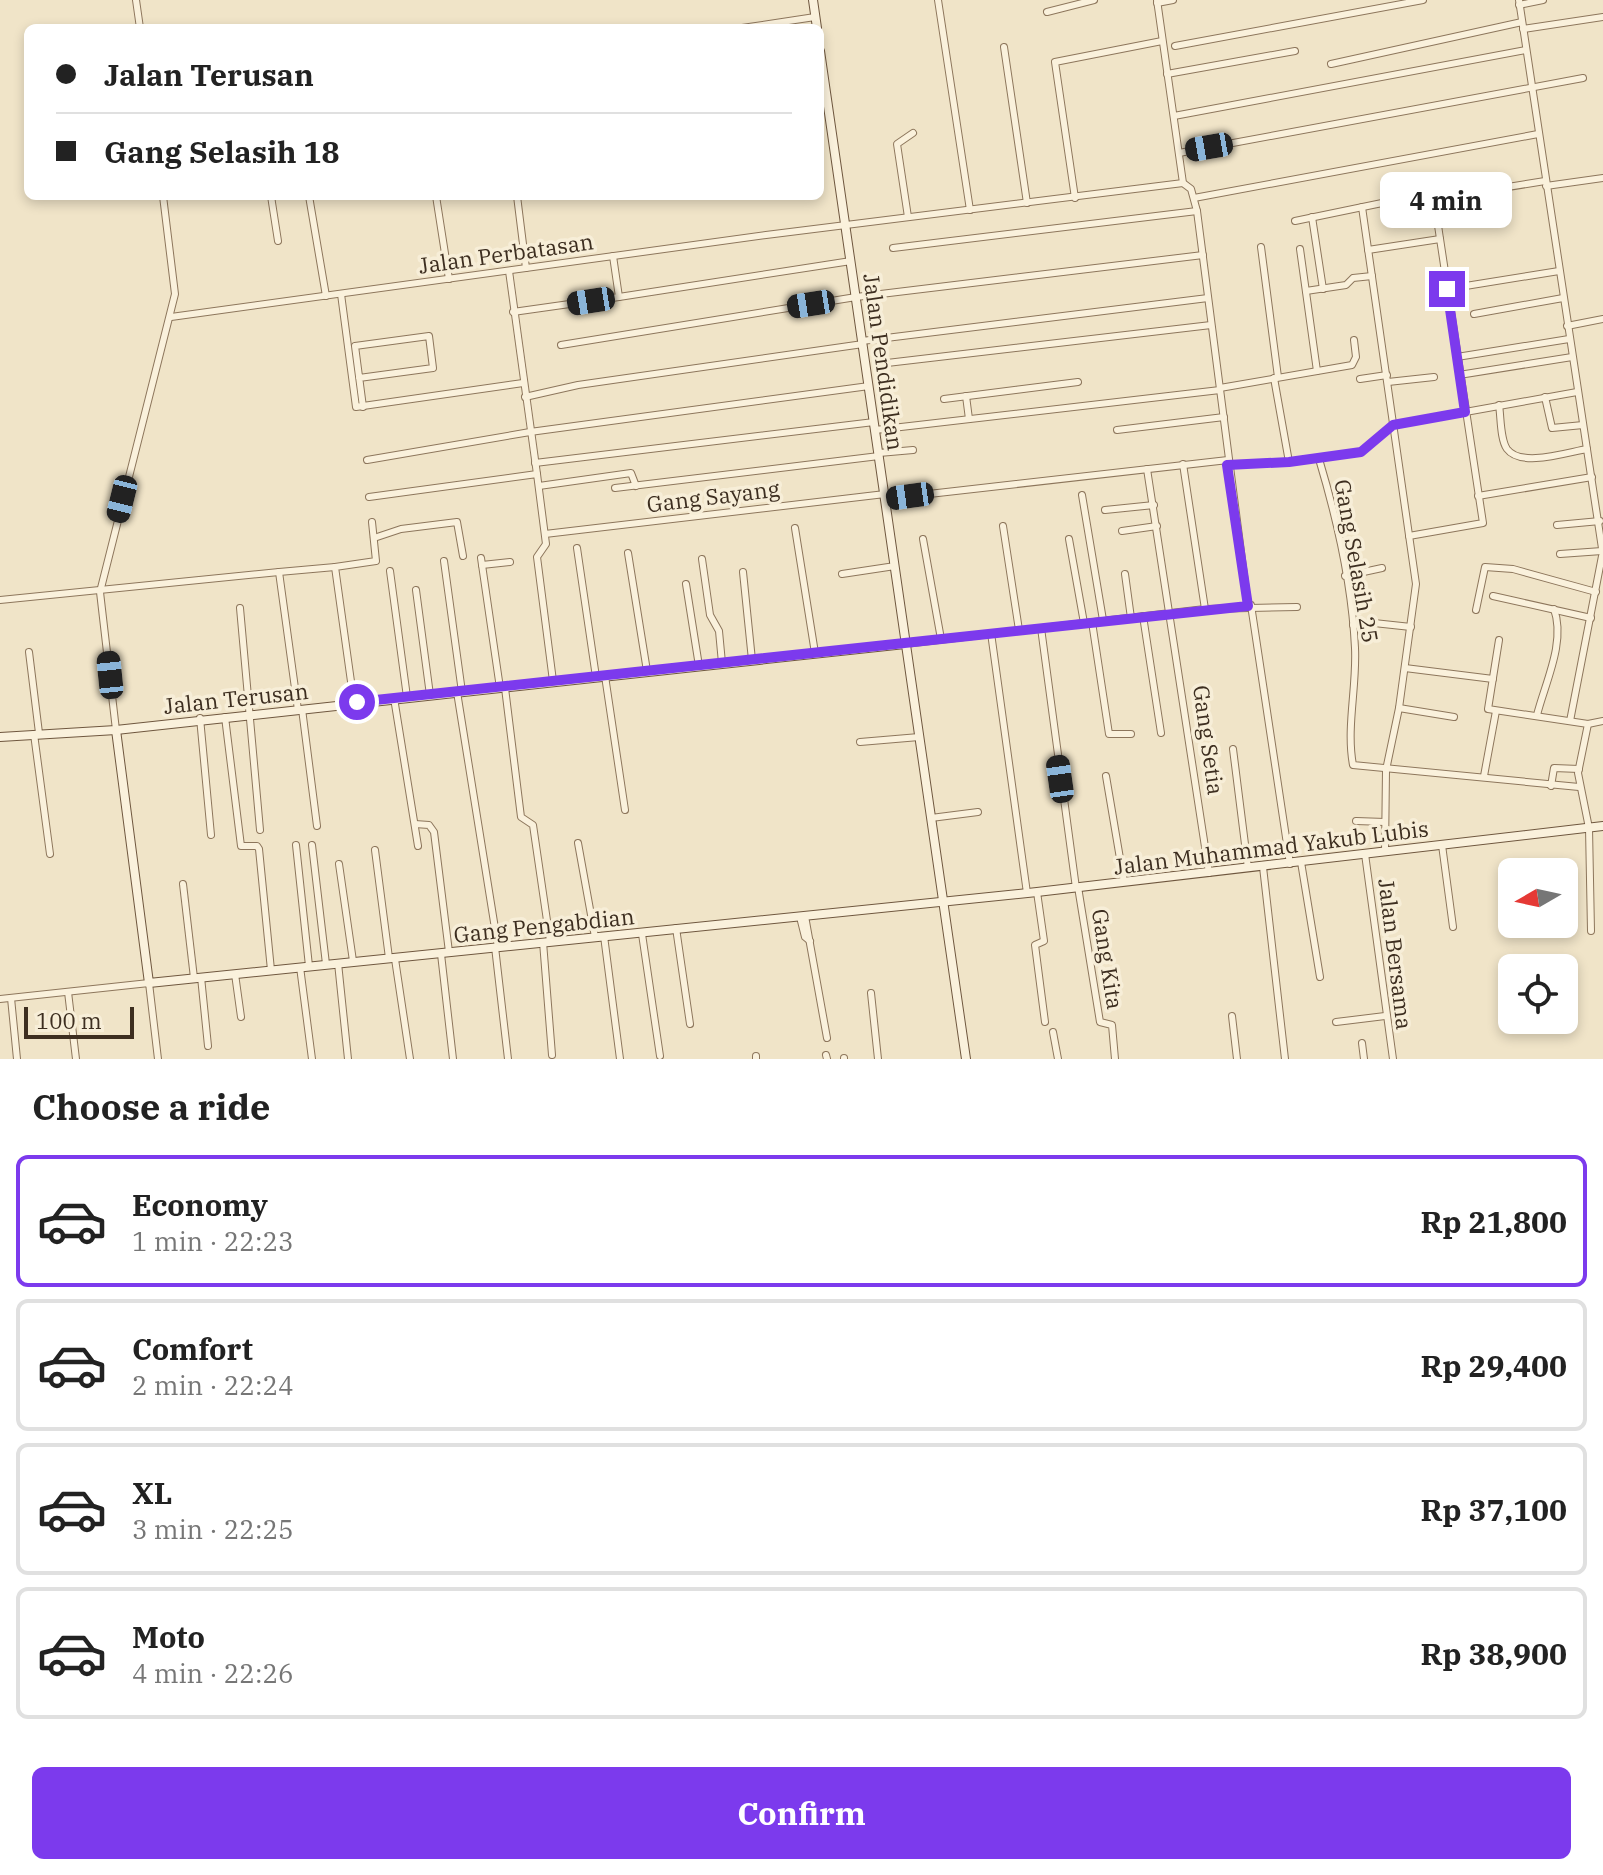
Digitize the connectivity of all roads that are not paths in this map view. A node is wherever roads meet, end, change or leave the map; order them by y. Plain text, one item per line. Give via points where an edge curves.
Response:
1 (136, 0) edge
2 (813, 0) edge
3 (938, 0) edge
4 (1094, 0) edge
5 (1173, 0) edge
6 (1423, 0) edge
7 (1543, 0) edge
8 (1157, 1) edge
9 (1519, 2) edge
10 (1047, 12) dead end
11 (815, 17) junction
12 (1603, 17) edge
13 (139, 24) edge
14 (769, 24) edge
15 (816, 24) edge
16 (1522, 25) junction
17 (1162, 41) junction
18 (1175, 46) dead end
19 (1004, 47) dead end
20 (1526, 50) junction
21 (1295, 51) dead end
22 (1331, 64) dead end
23 (1167, 74) junction
24 (1583, 78) dead end
25 (824, 87) edge
26 (1532, 89) junction
27 (1174, 116) junction
28 (913, 133) dead end
29 (1538, 134) junction
30 (1179, 153) junction
31 (1603, 178) edge
32 (1183, 183) junction
33 (1546, 184) junction
34 (1075, 198) junction
35 (1194, 198) junction
36 (1434, 199) junction
37 (164, 200) edge
38 (272, 200) edge
39 (310, 200) edge
40 (437, 200) edge
41 (518, 200) edge
42 (1027, 203) junction
43 (1362, 207) junction
44 (970, 210) junction
45 (1197, 211) junction
46 (908, 217) junction
47 (1312, 217) junction
48 (1295, 221) dead end
49 (845, 225) junction
50 (1440, 239) junction
51 (278, 241) dead end
52 (1261, 247) dead end
53 (893, 248) dead end
54 (1300, 249) dead end
55 (1368, 250) junction
56 (1203, 255) junction
57 (613, 256) junction
58 (851, 261) junction
59 (526, 268) junction
60 (509, 271) junction
61 (1559, 271) junction
62 (1372, 276) junction
63 (449, 279) junction
64 (1323, 289) junction
65 (1447, 289) junction
66 (1306, 291) junction
67 (341, 294) junction
68 (326, 296) junction
69 (619, 297) junction
70 (856, 297) junction
71 (1208, 298) junction
72 (1563, 298) junction
73 (513, 312) junction
74 (1474, 314) dead end
75 (171, 317) junction
76 (1603, 319) edge
77 (1211, 325) junction
78 (1567, 326) junction
79 (1569, 339) junction
80 (1354, 340) dead end
81 (862, 342) junction
82 (561, 345) dead end
83 (1457, 357) junction
84 (1572, 357) junction
85 (887, 363) dead end
86 (1317, 371) junction
87 (1459, 375) junction
88 (1276, 377) junction
89 (1434, 377) dead end
90 (359, 378) junction
91 (1388, 378) junction
92 (1360, 379) dead end
93 (1078, 382) dead end
94 (523, 383) junction
95 (869, 386) junction
96 (1220, 389) junction
97 (1577, 392) junction
98 (966, 396) junction
99 (525, 397) junction
100 (1545, 397) junction
101 (944, 399) dead end
102 (1499, 405) junction
103 (363, 407) junction
104 (1465, 412) junction
105 (1224, 417) junction
106 (969, 419) junction
107 (1393, 425) junction
108 (1583, 425) junction
109 (875, 426) junction
110 (1117, 430) dead end
111 (530, 432) junction
112 (1587, 449) junction
113 (913, 450) dead end
114 (879, 455) junction
115 (1319, 459) junction
116 (367, 460) dead end
117 (1228, 462) junction
118 (1289, 462) junction
119 (535, 463) junction
120 (1183, 464) junction
121 (1147, 469) junction
122 (537, 474) junction
123 (1592, 477) junction
124 (539, 486) junction
125 (636, 486) junction
126 (615, 488) dead end
127 (1082, 495) dead end
128 (1478, 496) junction
129 (369, 497) dead end
130 (885, 497) junction
131 (1154, 505) junction
132 (1105, 510) dead end
133 (1600, 521) junction
134 (372, 522) dead end
135 (1557, 525) dead end
136 (1003, 526) dead end
137 (1157, 526) junction
138 (795, 528) dead end
139 (1122, 531) dead end
140 (545, 534) junction
141 (1409, 536) junction
142 (374, 538) junction
143 (923, 539) dead end
144 (1069, 539) dead end
145 (577, 548) dead end
146 (628, 553) dead end
147 (1560, 554) dead end
148 (1602, 554) edge
149 (463, 556) dead end
150 (702, 559) dead end
151 (444, 561) dead end
152 (510, 562) dead end
153 (895, 566) junction
154 (335, 567) junction
155 (1382, 568) dead end
156 (390, 571) dead end
157 (279, 572) junction
158 (743, 572) dead end
159 (842, 574) dead end
160 (1125, 574) dead end
161 (1345, 576) junction
162 (686, 584) dead end
163 (416, 590) dead end
164 (100, 592) junction
165 (1596, 592) junction
166 (1493, 596) dead end
167 (0, 600) edge
168 (1249, 605) junction
169 (1297, 607) dead end
170 (240, 608) dead end
171 (1205, 609) junction
172 (1554, 609) junction
173 (1476, 610) dead end
174 (1171, 613) junction
175 (1143, 616) junction
176 (1131, 618) junction
177 (1591, 618) junction
178 (1103, 620) junction
179 (1088, 622) junction
180 (1353, 625) junction
181 (1411, 627) junction
182 (1041, 628) junction
183 (1019, 630) junction
184 (991, 633) junction
185 (941, 639) junction
186 (1499, 640) dead end
187 (905, 644) junction
188 (29, 652) dead end
189 (815, 653) junction
190 (752, 660) junction
191 (722, 663) junction
192 (699, 666) junction
193 (1405, 668) junction
194 (647, 671) junction
195 (600, 676) junction
196 (1493, 679) junction
197 (553, 681) junction
198 (502, 688) junction
199 (460, 692) junction
200 (430, 695) junction
201 (407, 697) junction
202 (394, 698) junction
203 (354, 703) junction
204 (1399, 708) junction
205 (300, 710) junction
206 (1496, 711) junction
207 (248, 715) junction
208 (1537, 715) junction
209 (225, 717) junction
210 (1454, 717) dead end
211 (200, 718) junction
212 (1570, 721) junction
213 (1603, 721) edge
214 (1588, 724) junction
215 (116, 730) junction
216 (37, 733) junction
217 (1161, 733) dead end
218 (1131, 734) dead end
219 (0, 737) edge
220 (919, 737) junction
221 (860, 742) dead end
222 (1233, 749) dead end
223 (1579, 769) junction
224 (1386, 771) junction
225 (1106, 776) dead end
226 (1484, 776) junction
227 (1551, 786) junction
228 (1579, 787) junction
229 (625, 810) dead end
230 (978, 812) dead end
231 (931, 818) junction
232 (1356, 821) dead end
233 (1385, 822) junction
234 (415, 824) junction
235 (317, 826) dead end
236 (1603, 826) edge
237 (1589, 828) junction
238 (260, 830) dead end
239 (211, 835) dead end
240 (578, 843) dead end
241 (296, 845) dead end
242 (312, 845) dead end
243 (1442, 845) junction
244 (418, 846) dead end
245 (375, 850) dead end
246 (1385, 852) junction
247 (50, 854) dead end
248 (1365, 854) junction
249 (1301, 862) junction
250 (339, 864) dead end
251 (1290, 864) junction
252 (1263, 867) junction
253 (1248, 868) junction
254 (1209, 873) junction
255 (1124, 882) junction
256 (183, 884) dead end
257 (1077, 888) junction
258 (1032, 892) junction
259 (944, 901) junction
260 (802, 916) junction
261 (1453, 927) dead end
262 (676, 928) junction
263 (1591, 931) dead end
264 (642, 934) junction
265 (600, 936) junction
266 (547, 942) junction
267 (496, 947) junction
268 (445, 953) junction
269 (392, 959) junction
270 (353, 961) junction
271 (338, 963) junction
272 (326, 964) junction
273 (305, 966) junction
274 (271, 970) junction
275 (235, 974) junction
276 (1320, 977) dead end
277 (198, 978) junction
278 (149, 983) junction
279 (68, 992) junction
280 (871, 993) dead end
281 (11, 998) junction
282 (0, 999) edge
283 (1232, 1016) dead end
284 (1385, 1016) junction
285 (241, 1017) dead end
286 (1045, 1022) dead end
287 (1336, 1022) dead end
288 (690, 1024) dead end
289 (1053, 1032) dead end
290 (827, 1038) dead end
291 (1362, 1043) dead end
292 (208, 1046) dead end
293 (552, 1055) dead end
294 (660, 1056) dead end
295 (17, 1059) edge
296 (76, 1059) edge
297 (158, 1059) edge
298 (312, 1059) edge
299 (348, 1059) edge
300 (410, 1059) edge
301 (453, 1059) edge
302 (508, 1059) edge
303 (620, 1059) edge
304 (878, 1059) edge
305 (966, 1059) edge
306 (1058, 1059) edge
307 (1115, 1059) edge
308 (1237, 1059) edge
309 (1285, 1059) edge
310 (1364, 1059) edge
311 (1393, 1059) edge

1 - 13 street
2 - 11 street
3 - 44 street
4 - 10 street
5 - 8 street
6 - 18 street
7 - 9 street
8 - 17 street
9 - 16 street
11 - 14 street
11 - 15 street
12 - 16 street
16 - 20 street
16 - 22 street
17 - 23 street
17 - 34 street via 1055,62
19 - 42 street
20 - 26 street
20 - 27 street
21 - 23 street
23 - 27 street
24 - 26 street
25 - 49 street, Jalan Pendidikan
26 - 29 street
26 - 30 street
27 - 30 street
28 - 46 street via 897,143
29 - 33 street
29 - 35 street
30 - 32 street
31 - 33 street
32 - 34 street, Jalan Perbatasan
32 - 35 street
33 - 36 street
33 - 61 street
34 - 42 street, Jalan Perbatasan
35 - 45 street
36 - 43 street
36 - 50 street
37 - 75 street via 175,284
38 - 51 street
39 - 68 street
40 - 63 street
41 - 59 street
42 - 44 street, Jalan Perbatasan
43 - 47 street
43 - 55 street
44 - 46 street, Jalan Perbatasan
45 - 53 street
45 - 56 street
46 - 49 street, Jalan Perbatasan
47 - 48 street
47 - 64 street
49 - 57 street, Jalan Perbatasan
49 - 58 street, Jalan Pendidikan
50 - 55 street
50 - 65 street
52 - 88 street
54 - 66 street
55 - 62 street
56 - 70 street
56 - 71 street
57 - 59 street, Jalan Perbatasan
57 - 69 street
58 - 69 street
58 - 70 street, Jalan Pendidikan
59 - 60 street, Jalan Perbatasan
60 - 63 street, Jalan Perbatasan
60 - 73 street
61 - 65 street
61 - 72 street
62 - 64 street
62 - 91 street
63 - 67 street, Jalan Perbatasan
64 - 66 street
65 - 83 street
66 - 86 street
67 - 68 street, Jalan Perbatasan
67 - 103 street via 354,401
68 - 75 street, Jalan Perbatasan
69 - 73 street
70 - 81 street, Jalan Pendidikan
70 - 82 street
71 - 77 street
71 - 81 street
72 - 74 street
72 - 78 street
73 - 94 street
75 - 164 street
76 - 78 street
77 - 85 street
77 - 96 street
78 - 79 street
79 - 83 street
79 - 84 street
80 - 86 street via 1352,365
81 - 95 street, Jalan Pendidikan
81 - 99 street
83 - 87 street
84 - 87 street
84 - 97 street
86 - 88 street
87 - 104 street
88 - 96 street
88 - 118 street
89 - 91 street
90 - 90 street via 355,346 429,336 433,368
90 - 103 street
91 - 92 street
91 - 107 street
93 - 98 street
94 - 99 street
94 - 103 street
95 - 109 street, Jalan Pendidikan
95 - 111 street
96 - 105 street
96 - 106 street
97 - 100 street
97 - 108 street
98 - 101 street
98 - 106 street
99 - 111 street
100 - 102 street
100 - 108 street via 1552,428
102 - 104 street
102 - 112 street via 1505,445 1514,454 1529,458
104 - 107 street
104 - 128 street
105 - 110 street
105 - 117 street
106 - 109 street
107 - 115 street, Gang Sayang via 1365,450
107 - 141 street
108 - 112 street
109 - 114 street, Jalan Pendidikan
109 - 119 street
111 - 116 street
111 - 119 street
112 - 123 street
113 - 114 street
114 - 125 street
114 - 130 street, Jalan Pendidikan
115 - 118 street, Gang Sayang
115 - 161 street, Gang Selasih 25
117 - 118 street, Gang Sayang
117 - 120 street, Gang Sayang
117 - 168 street
119 - 122 street
120 - 121 street, Gang Sayang
120 - 171 street
121 - 130 street, Gang Sayang
121 - 131 street, Gang Setia
122 - 124 street
122 - 129 street
123 - 128 street
123 - 133 street
124 - 125 street via 631,473
124 - 140 street
125 - 126 street
127 - 178 street
128 - 141 street via 1483,523
130 - 140 street, Gang Sayang
130 - 153 street, Jalan Pendidikan
131 - 132 street
131 - 137 street, Gang Setia
133 - 135 street
133 - 148 street
134 - 142 street
136 - 183 street
137 - 139 street
137 - 174 street, Gang Setia
138 - 189 street
140 - 197 street via 546,544 537,557
141 - 181 street via 1416,584
142 - 149 street via 458,522
142 - 154 street via 376,561
143 - 185 street
144 - 179 street
145 - 195 street
146 - 194 street
147 - 148 street
148 - 165 street
150 - 191 street
151 - 199 street
152 - 198 street via 482,562
153 - 159 street
153 - 187 street, Jalan Pendidikan
154 - 157 street
154 - 203 street
155 - 161 street
156 - 201 street
157 - 164 street
157 - 205 street
158 - 190 street
160 - 176 street
161 - 180 street, Gang Selasih 25
162 - 192 street
163 - 200 street
164 - 167 street
164 - 215 street
165 - 173 street via 1513,569 1485,567
165 - 177 street
166 - 172 street
168 - 169 street
168 - 171 street
168 - 251 street
170 - 207 street
171 - 174 street
172 - 177 street
172 - 208 street via 1557,645
174 - 175 street
174 - 254 street, Gang Setia
175 - 176 street
175 - 217 street
176 - 178 street
177 - 212 street
178 - 179 street
179 - 182 street
179 - 218 street via 1109,734
180 - 181 street
180 - 224 street, Gang Selasih 25 via 1353,765
181 - 193 street
182 - 183 street
182 - 257 street
183 - 184 street
184 - 185 street
184 - 258 street
185 - 187 street
186 - 196 street
187 - 189 street, Jalan Terusan
187 - 220 street, Jalan Pendidikan
188 - 216 street
189 - 190 street, Jalan Terusan
190 - 191 street, Jalan Terusan
191 - 192 street, Jalan Terusan
192 - 194 street, Jalan Terusan
193 - 196 street
193 - 204 street
194 - 195 street, Jalan Terusan
195 - 197 street, Jalan Terusan
195 - 229 street
196 - 206 street via 1488,709
197 - 198 street, Jalan Terusan
198 - 199 street, Jalan Terusan
198 - 266 street via 521,817 533,825
199 - 200 street, Jalan Terusan
199 - 267 street
200 - 201 street, Jalan Terusan
201 - 202 street, Jalan Terusan
202 - 203 street, Jalan Terusan
202 - 234 street
203 - 205 street, Jalan Terusan
204 - 210 street
204 - 224 street
205 - 207 street, Jalan Terusan
205 - 235 street
206 - 208 street
206 - 226 street
207 - 209 street, Jalan Terusan
207 - 238 street
208 - 212 street
209 - 211 street, Jalan Terusan
209 - 274 street via 241,846 259,849
211 - 215 street, Jalan Terusan
211 - 239 street
212 - 214 street
213 - 214 street
214 - 223 street
215 - 216 street, Jalan Terusan
215 - 278 street
216 - 219 street, Jalan Terusan
216 - 247 street
220 - 221 street
220 - 231 street, Jalan Pendidikan
222 - 253 street
223 - 227 street via 1554,768
223 - 228 street
224 - 226 street
224 - 233 street
225 - 255 street
226 - 227 street
227 - 228 street
228 - 237 street
230 - 231 street
231 - 259 street, Jalan Pendidikan
232 - 233 street
233 - 246 street
234 - 244 street
234 - 268 street via 429,825 434,832
236 - 237 street, Jalan Muhammad Yakub Lubis
237 - 243 street, Jalan Muhammad Yakub Lubis
237 - 263 street
240 - 265 street
241 - 273 street
242 - 272 street
243 - 246 street, Jalan Muhammad Yakub Lubis
243 - 261 street
245 - 269 street
246 - 248 street, Jalan Muhammad Yakub Lubis
248 - 249 street, Jalan Muhammad Yakub Lubis
248 - 284 street, Jalan Bersama
249 - 251 street, Jalan Muhammad Yakub Lubis
249 - 276 street
250 - 270 street
251 - 252 street, Jalan Muhammad Yakub Lubis
252 - 253 street, Jalan Muhammad Yakub Lubis
252 - 309 street
253 - 254 street, Jalan Muhammad Yakub Lubis
254 - 255 street, Jalan Muhammad Yakub Lubis
255 - 257 street, Jalan Muhammad Yakub Lubis
256 - 277 street
257 - 258 street, Jalan Muhammad Yakub Lubis
257 - 307 street, Gang Kita via 1100,1022 1112,1025
258 - 259 street, Jalan Muhammad Yakub Lubis
258 - 286 street via 1044,941 1035,945
259 - 260 street, Gang Pengabdian
259 - 305 street, Jalan Pendidikan
260 - 262 street, Gang Pengabdian
260 - 290 street
262 - 264 street, Gang Pengabdian
262 - 288 street
264 - 265 street, Gang Pengabdian
264 - 294 street
265 - 266 street, Gang Pengabdian
265 - 303 street
266 - 267 street, Gang Pengabdian
266 - 293 street
267 - 268 street, Gang Pengabdian
267 - 302 street
268 - 269 street, Gang Pengabdian
268 - 301 street
269 - 270 street, Gang Pengabdian
269 - 300 street
270 - 271 street, Gang Pengabdian
271 - 272 street, Gang Pengabdian
271 - 299 street
272 - 273 street, Gang Pengabdian
273 - 274 street, Gang Pengabdian
273 - 298 street
274 - 275 street, Gang Pengabdian
275 - 277 street, Gang Pengabdian
275 - 285 street
277 - 278 street, Gang Pengabdian
277 - 292 street
278 - 279 street
278 - 297 street
279 - 281 street
279 - 296 street
280 - 304 street
281 - 282 street
281 - 295 street
283 - 308 street
284 - 287 street
284 - 311 street, Jalan Bersama
289 - 306 street
291 - 310 street

